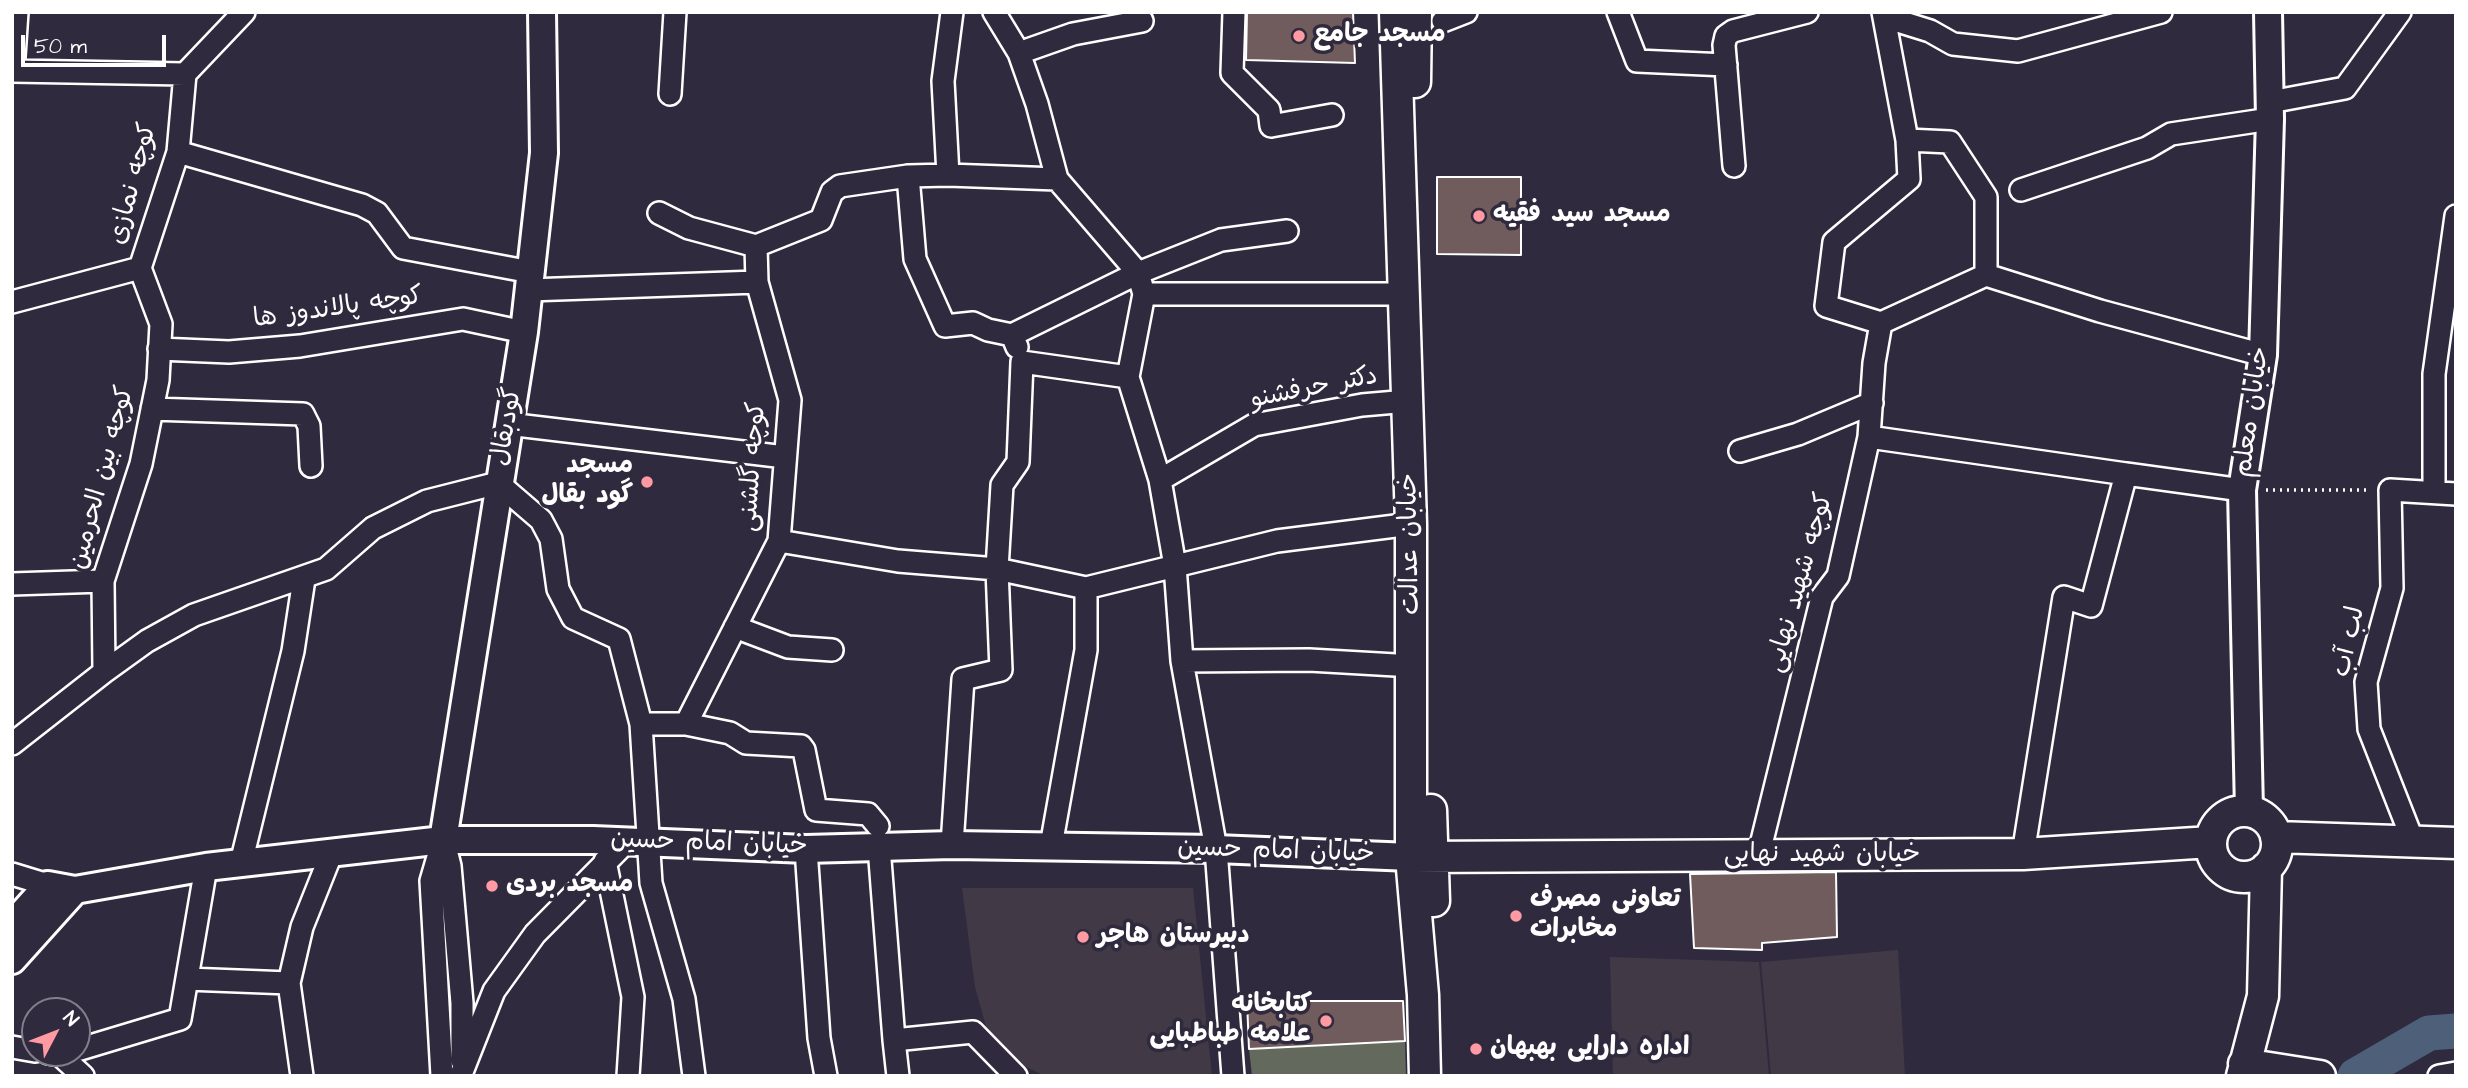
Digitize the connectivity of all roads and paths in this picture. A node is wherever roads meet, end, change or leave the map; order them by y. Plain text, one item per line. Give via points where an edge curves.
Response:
1 (17, 12) edge
2 (244, 12) edge
3 (542, 12) edge
4 (675, 12) edge
5 (952, 12) edge
6 (994, 12) edge
7 (1234, 12) edge
8 (1395, 12) edge
9 (1466, 12) edge
10 (1618, 12) edge
11 (1807, 12) edge
12 (2161, 12) edge
13 (2268, 12) edge
14 (2400, 12) edge
15 (1884, 15) edge
16 (1430, 17) edge
17 (1142, 21) dead end
18 (1019, 53) junction
19 (1726, 65) junction
20 (12, 71) edge
21 (185, 74) junction
22 (670, 94) dead end
23 (2270, 110) junction
24 (1332, 115) dead end
25 (1906, 140) junction
26 (178, 152) junction
27 (1734, 166) dead end
28 (948, 175) junction
29 (908, 176) junction
30 (1057, 179) junction
31 (2021, 190) dead end
32 (659, 213) dead end
33 (2456, 216) edge
34 (1287, 231) dead end
35 (756, 246) junction
36 (140, 268) junction
37 (1986, 275) junction
38 (530, 281) junction
39 (757, 282) junction
40 (1141, 284) junction
41 (1404, 295) junction
42 (12, 302) edge
43 (1881, 323) junction
44 (524, 332) junction
45 (1012, 335) junction
46 (159, 349) junction
47 (2263, 355) junction
48 (1022, 362) junction
49 (1128, 377) junction
50 (1408, 401) junction
51 (1872, 403) junction
52 (152, 409) junction
53 (508, 424) junction
54 (1869, 436) junction
55 (1740, 451) dead end
56 (785, 457) junction
57 (312, 466) dead end
58 (2126, 474) junction
59 (1160, 480) junction
60 (498, 483) junction
61 (2242, 490) junction
62 (2390, 490) junction
63 (2434, 492) junction
64 (2456, 494) edge
65 (1411, 524) junction
66 (779, 541) junction
67 (1175, 566) junction
68 (997, 569) junction
69 (304, 579) junction
70 (103, 581) junction
71 (12, 584) edge
72 (1086, 587) junction
73 (735, 627) junction
74 (832, 650) dead end
75 (1182, 661) junction
76 (1413, 666) junction
77 (104, 672) junction
78 (640, 724) junction
79 (686, 724) junction
80 (12, 744) edge
81 (2249, 811) junction
82 (878, 836) junction
83 (2276, 838) junction
84 (443, 840) junction
85 (2413, 841) junction
86 (2211, 842) junction
87 (2456, 842) edge
88 (636, 843) junction
89 (952, 845) junction
90 (1051, 846) junction
91 (806, 849) junction
92 (1216, 849) junction
93 (332, 852) junction
94 (2023, 854) junction
95 (1422, 857) junction
96 (1758, 857) junction
97 (605, 861) junction
98 (241, 863) junction
99 (206, 867) junction
100 (2256, 872) junction
101 (12, 874) edge
102 (48, 885) junction
103 (75, 890) junction
104 (12, 925) edge
105 (12, 960) edge
106 (187, 979) junction
107 (289, 983) junction
108 (894, 1041) junction
109 (91, 1045) edge
110 (2247, 1072) edge
111 (2456, 1073) edge
112 (456, 1074) edge
113 (2315, 1074) edge
114 (302, 1076) edge
115 (628, 1076) edge
116 (694, 1076) edge
117 (826, 1076) edge
118 (898, 1076) edge
119 (1016, 1076) edge
120 (1233, 1076) edge
121 (1425, 1076) edge
122 (1438, 1076) edge
123 (2440, 1076) edge

1 - 20 street
2 - 21 street
3 - 38 street, گودبقال via 544,153
4 - 22 street
5 - 28 street via 943,80
6 - 18 street
7 - 24 street via 1232,73 1269,110 1271,126
8 - 41 main road, خیابان عدالت
9 - 16 street
10 - 19 street via 1637,61
11 - 19 street via 1726,36
12 - 15 street via 2018,51 1953,44
13 - 23 street, خیابان معلم
14 - 23 street via 2345,88
15 - 25 street
16 - 95 main road, خیابان عدالت via 1413,146
17 - 18 street via 1073,34
18 - 30 street
19 - 27 street
20 - 21 street
21 - 26 street, کوچه نمازی
23 - 31 street via 2171,134 2147,148
23 - 47 street, خیابان معلم
25 - 37 street via 1950,142 1986,197
25 - 43 street via 1909,179 1834,242 1826,306
26 - 36 street, کوچه نمازی
26 - 38 street via 362,205 377,213 403,248
28 - 29 street
28 - 30 street
29 - 35 street via 840,186 832,192 821,220
29 - 45 street via 915,259 945,326 967,321
30 - 40 street
32 - 35 street via 689,228
33 - 63 street via 2434,374
34 - 40 street via 1221,240
35 - 39 street, کوچه گلشنی
36 - 42 street
36 - 46 street, کوچه بین الحرمین via 161,324
37 - 43 street
37 - 47 street
38 - 39 street
38 - 44 street, گودبقال
39 - 56 street, کوچه گلشنی via 790,400
40 - 41 street
40 - 45 street
40 - 49 street
41 - 50 main road, خیابان عدالت
43 - 51 street, کوچه شهید نهایی
44 - 46 street, کوچه پالاندوز ها via 463,319 300,346 229,352
44 - 53 street, گودبقال
45 - 48 street
46 - 52 street, کوچه بین الحرمین
47 - 61 street, خیابان معلم
48 - 49 street
48 - 68 street via 1018,462 1002,485
49 - 59 street
50 - 59 street, دکتر حرفشنو via 1254,425
50 - 65 main road, خیابان عدالت
51 - 54 street, کوچه شهید نهایی
51 - 55 street via 1798,434
52 - 57 street via 303,414 309,426
52 - 70 street, کوچه بین الحرمین via 141,464
53 - 56 street
53 - 60 street, گودبقال
54 - 58 street
54 - 96 street, کوچه شهید نهایی via 1838,576 1822,597
56 - 66 street, کوچه گلشنی
58 - 61 street
58 - 94 street via 2091,606 2064,597
59 - 67 street
60 - 69 street via 418,506 373,528 326,569
60 - 78 street via 541,520 551,539 558,589 573,618 619,639
60 - 84 street, گودبقال
61 - 62 path
61 - 81 street, خیابان معلم
62 - 63 street
62 - 85 street, لب آب via 2392,588 2366,682 2369,729
63 - 64 street
65 - 67 street via 1277,541
65 - 76 main road, خیابان عدالت
66 - 68 street via 898,561
66 - 73 street, کوچه گلشنی
67 - 72 street
67 - 75 street
68 - 72 street
68 - 89 street via 1000,670 963,679
69 - 77 street via 194,615
69 - 98 street via 293,651
70 - 71 street
70 - 77 street, کوچه بین الحرمین
72 - 90 street via 1086,650
73 - 74 street via 788,647
73 - 79 street, کوچه گلشنی
75 - 76 street via 1309,660
75 - 92 street
76 - 95 main road, خیابان عدالت
77 - 80 street
78 - 79 street
78 - 88 street
79 - 82 street via 730,733 746,743 800,746 816,810 868,814
81 - 83 main road via 2270,823
81 - 86 main road via 2221,820
82 - 89 street, خیابان امام حسین
82 - 91 street, خیابان امام حسین
82 - 108 street
83 - 85 main road
83 - 100 main road via 2277,849
84 - 88 street, خیابان امام حسین
84 - 93 street, خیابان امام حسین
84 - 112 street via 431,881
85 - 87 main road
86 - 94 main road, خیابان شهید نهایی
86 - 100 main road via 2221,867 2232,874
88 - 91 street, خیابان امام حسین
88 - 97 street
88 - 116 street via 684,999
89 - 90 street, خیابان امام حسین
90 - 92 street, خیابان امام حسین
91 - 117 street via 819,1038
92 - 95 street, خیابان امام حسین
92 - 120 street
93 - 98 street, خیابان امام حسین
93 - 107 street via 302,927
94 - 96 main road, خیابان شهید نهایی
95 - 96 main road, خیابان شهید نهایی
95 - 121 main road, خیابان عدالت
95 - 122 main road, خیابان عدالت
97 - 112 street via 535,934 494,991
97 - 115 street via 633,997
98 - 99 street, خیابان امام حسین
99 - 103 street, خیابان امام حسین
99 - 106 street
100 - 110 main road via 2263,996
101 - 102 street, خیابان امام حسین
102 - 103 street, خیابان امام حسین
102 - 104 street
103 - 105 street
106 - 107 street
106 - 109 street via 180,1019
107 - 114 street
108 - 118 street
108 - 119 street via 973,1032
110 - 113 main road
111 - 123 street

